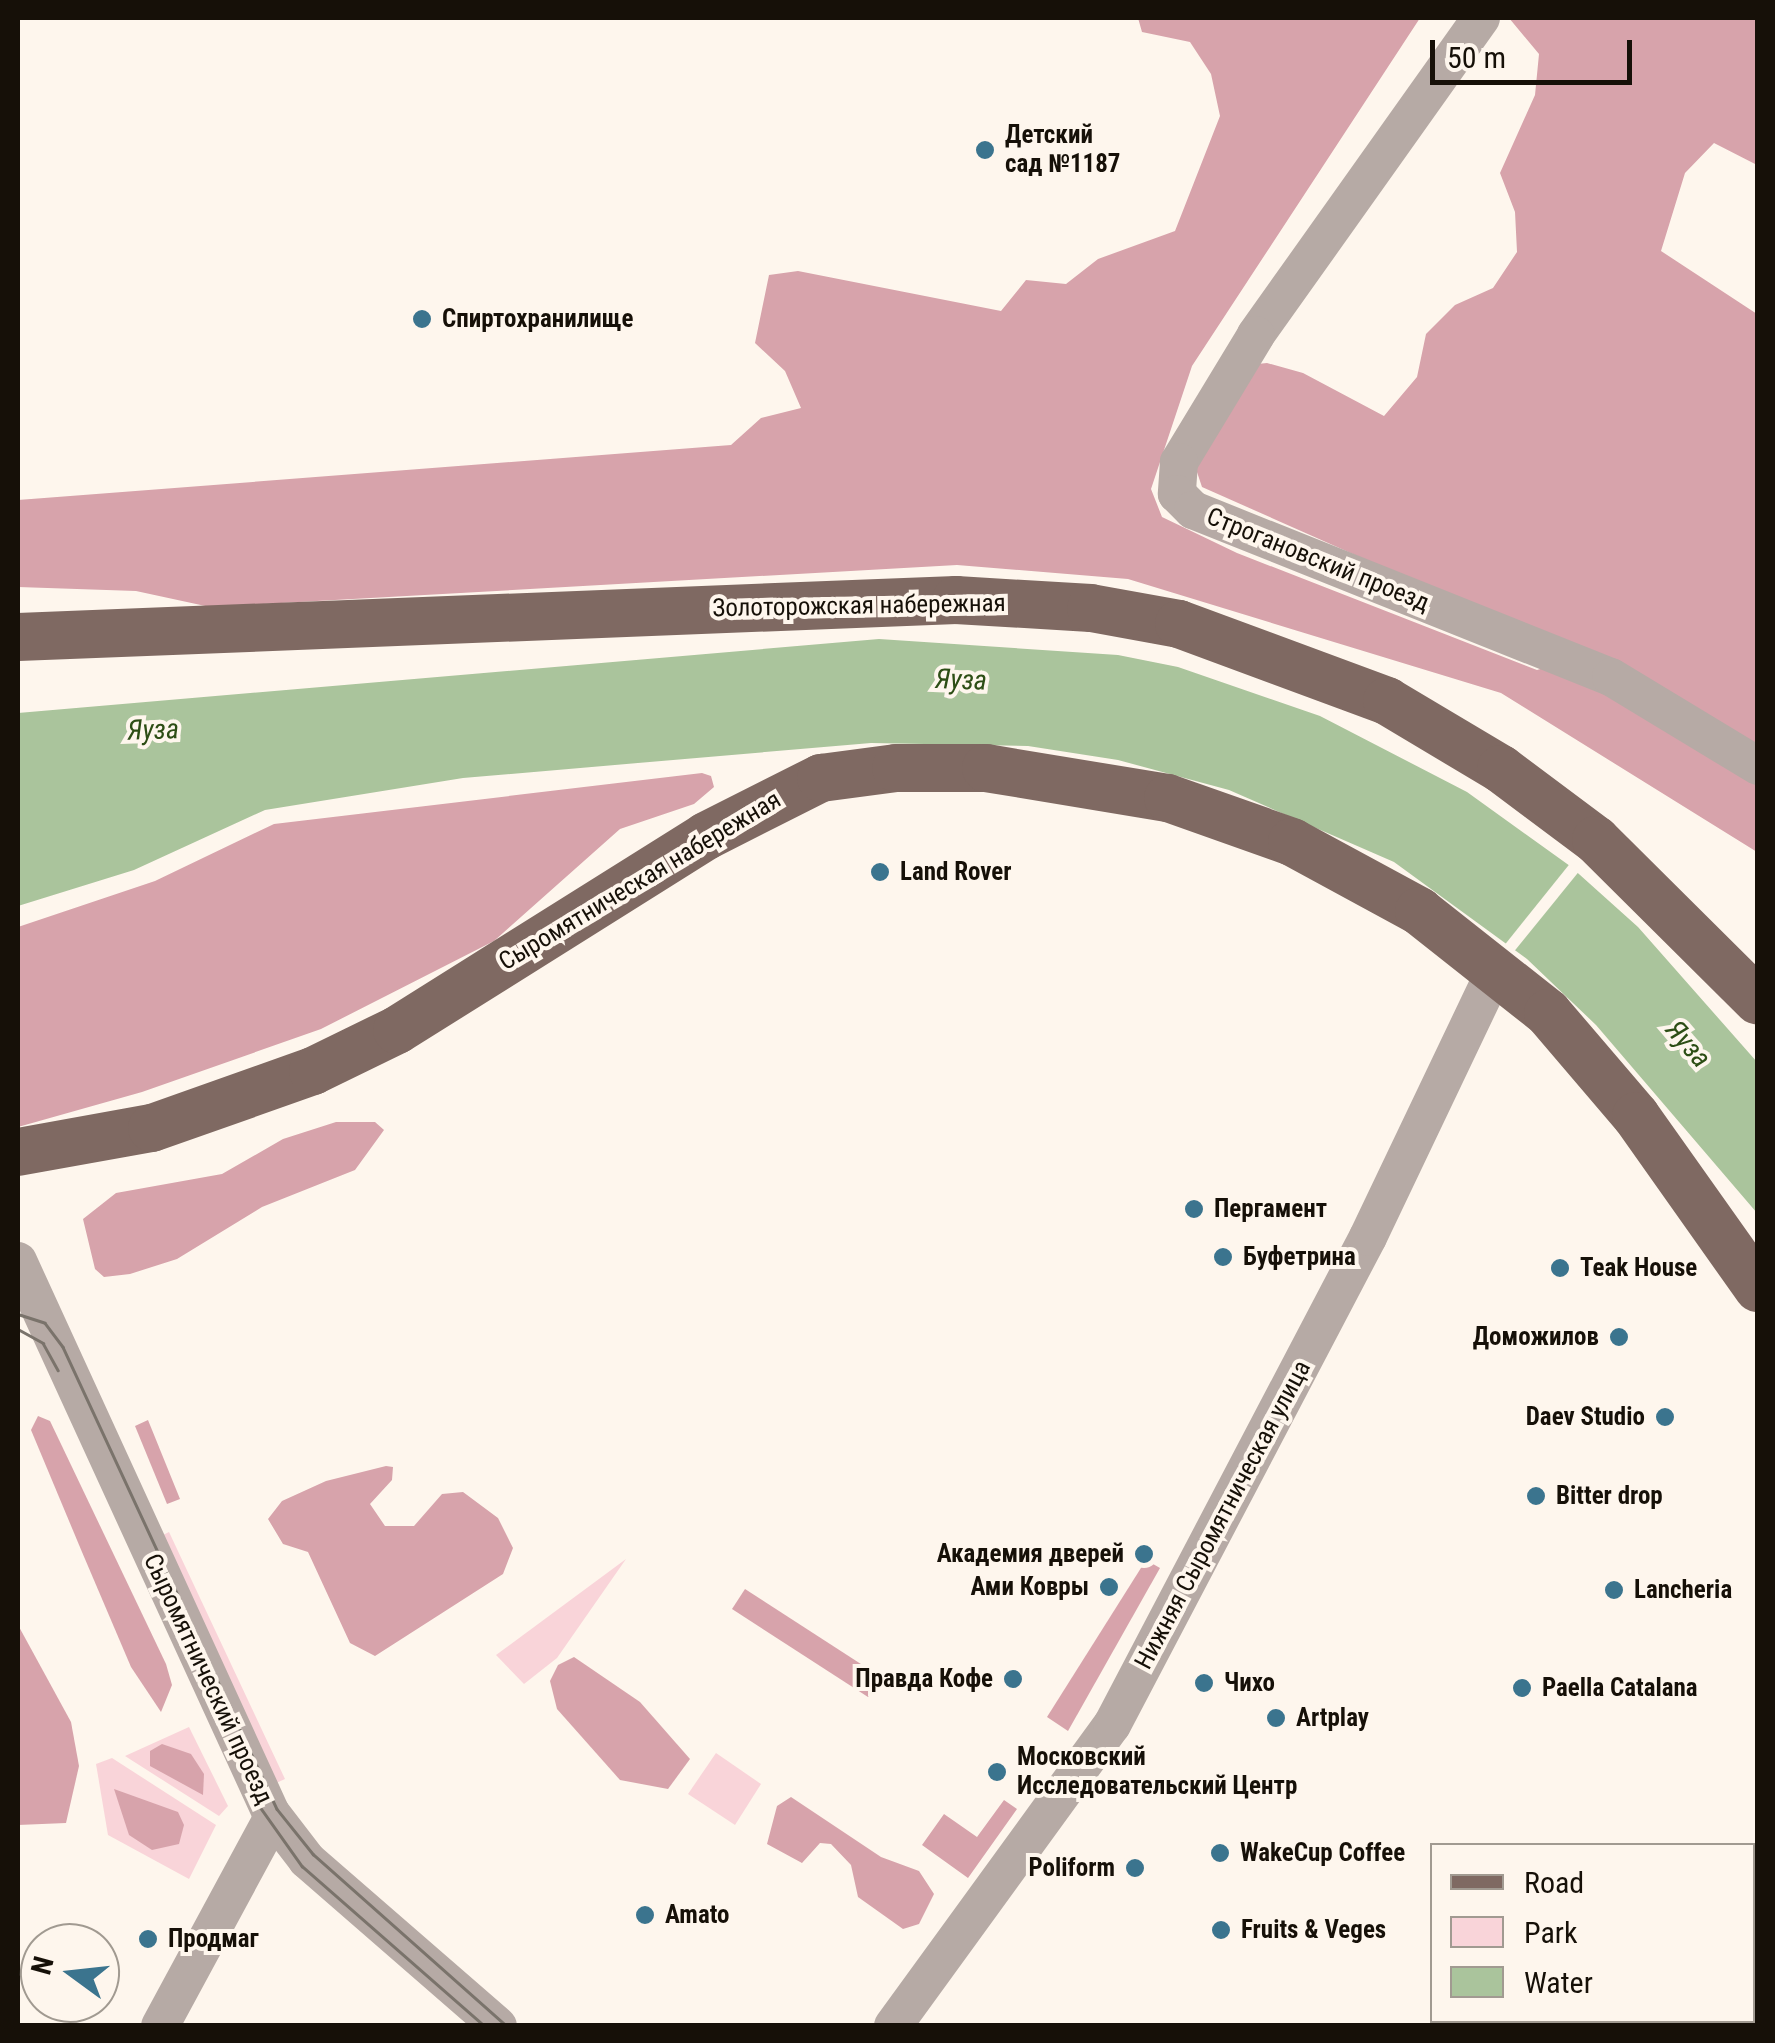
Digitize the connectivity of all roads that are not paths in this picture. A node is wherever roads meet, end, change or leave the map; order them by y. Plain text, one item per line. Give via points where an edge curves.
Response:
1 (1480, 20) edge
2 (18, 637) edge
3 (1758, 766) edge
4 (1495, 971) junction
5 (1758, 1001) edge
6 (18, 1152) edge
7 (18, 1261) edge
8 (1758, 1288) edge
9 (32, 1322) edge
10 (273, 1816) junction
11 (160, 2026) edge
12 (498, 2026) edge
13 (893, 2026) edge

1 - 3 street, Строгановский проезд via 1256,335 1179,462 1177,494 1192,510 1610,677
2 - 5 main road, Золоторожская набережная via 956,600 1091,608 1179,624 1387,701 1501,769 1596,840
4 - 6 main road, Сыромятническая набережная via 1352,871 1168,798 986,768 896,768 821,778 769,800 397,1030 313,1070 152,1128
4 - 8 main road, Сыромятническая набережная via 1548,1013 1636,1116
4 - 13 street, Нижняя Сыромятническая улица via 1368,1237 1112,1725
7 - 9 street, Сыромятнический проезд
9 - 10 street, Сыромятнический проезд
10 - 11 street
10 - 12 street, Сыромятнический проезд via 308,1860

